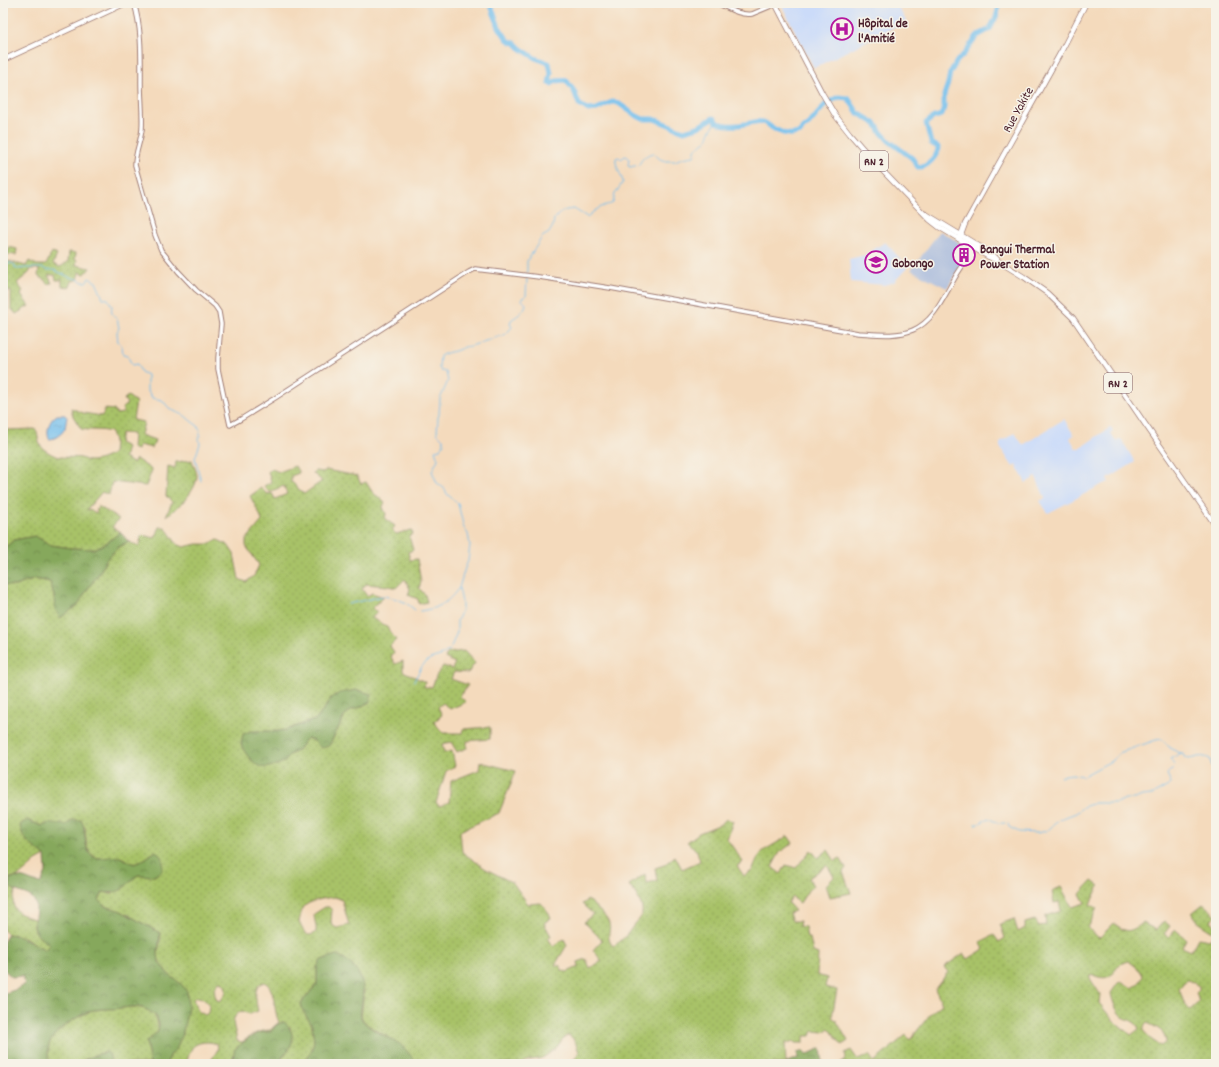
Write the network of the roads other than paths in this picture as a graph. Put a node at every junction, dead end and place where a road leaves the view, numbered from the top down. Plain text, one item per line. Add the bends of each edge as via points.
1 (126, 3) edge
2 (134, 3) edge
3 (717, 3) edge
4 (776, 3) edge
5 (1086, 3) edge
6 (3, 60) edge
7 (965, 224) junction
8 (954, 234) junction
9 (960, 237) junction
10 (975, 246) junction
11 (1216, 526) edge

1 - 6 main road
2 - 10 street via 139,22 142,113 135,165 161,250 219,312 221,324 218,369 230,425 475,269 610,288 858,333 896,334 913,330 929,319
3 - 4 street via 748,14
4 - 8 main road, RN 2 via 826,101 850,134 923,212
5 - 7 main road, Rue Yakite
7 - 8 main road, Rue Yakite
7 - 9 main road, Rue Yakite
8 - 9 main road, RN 2
9 - 10 main road, RN 2
10 - 11 main road, RN 2 via 992,254 998,261 1047,293 1074,318

